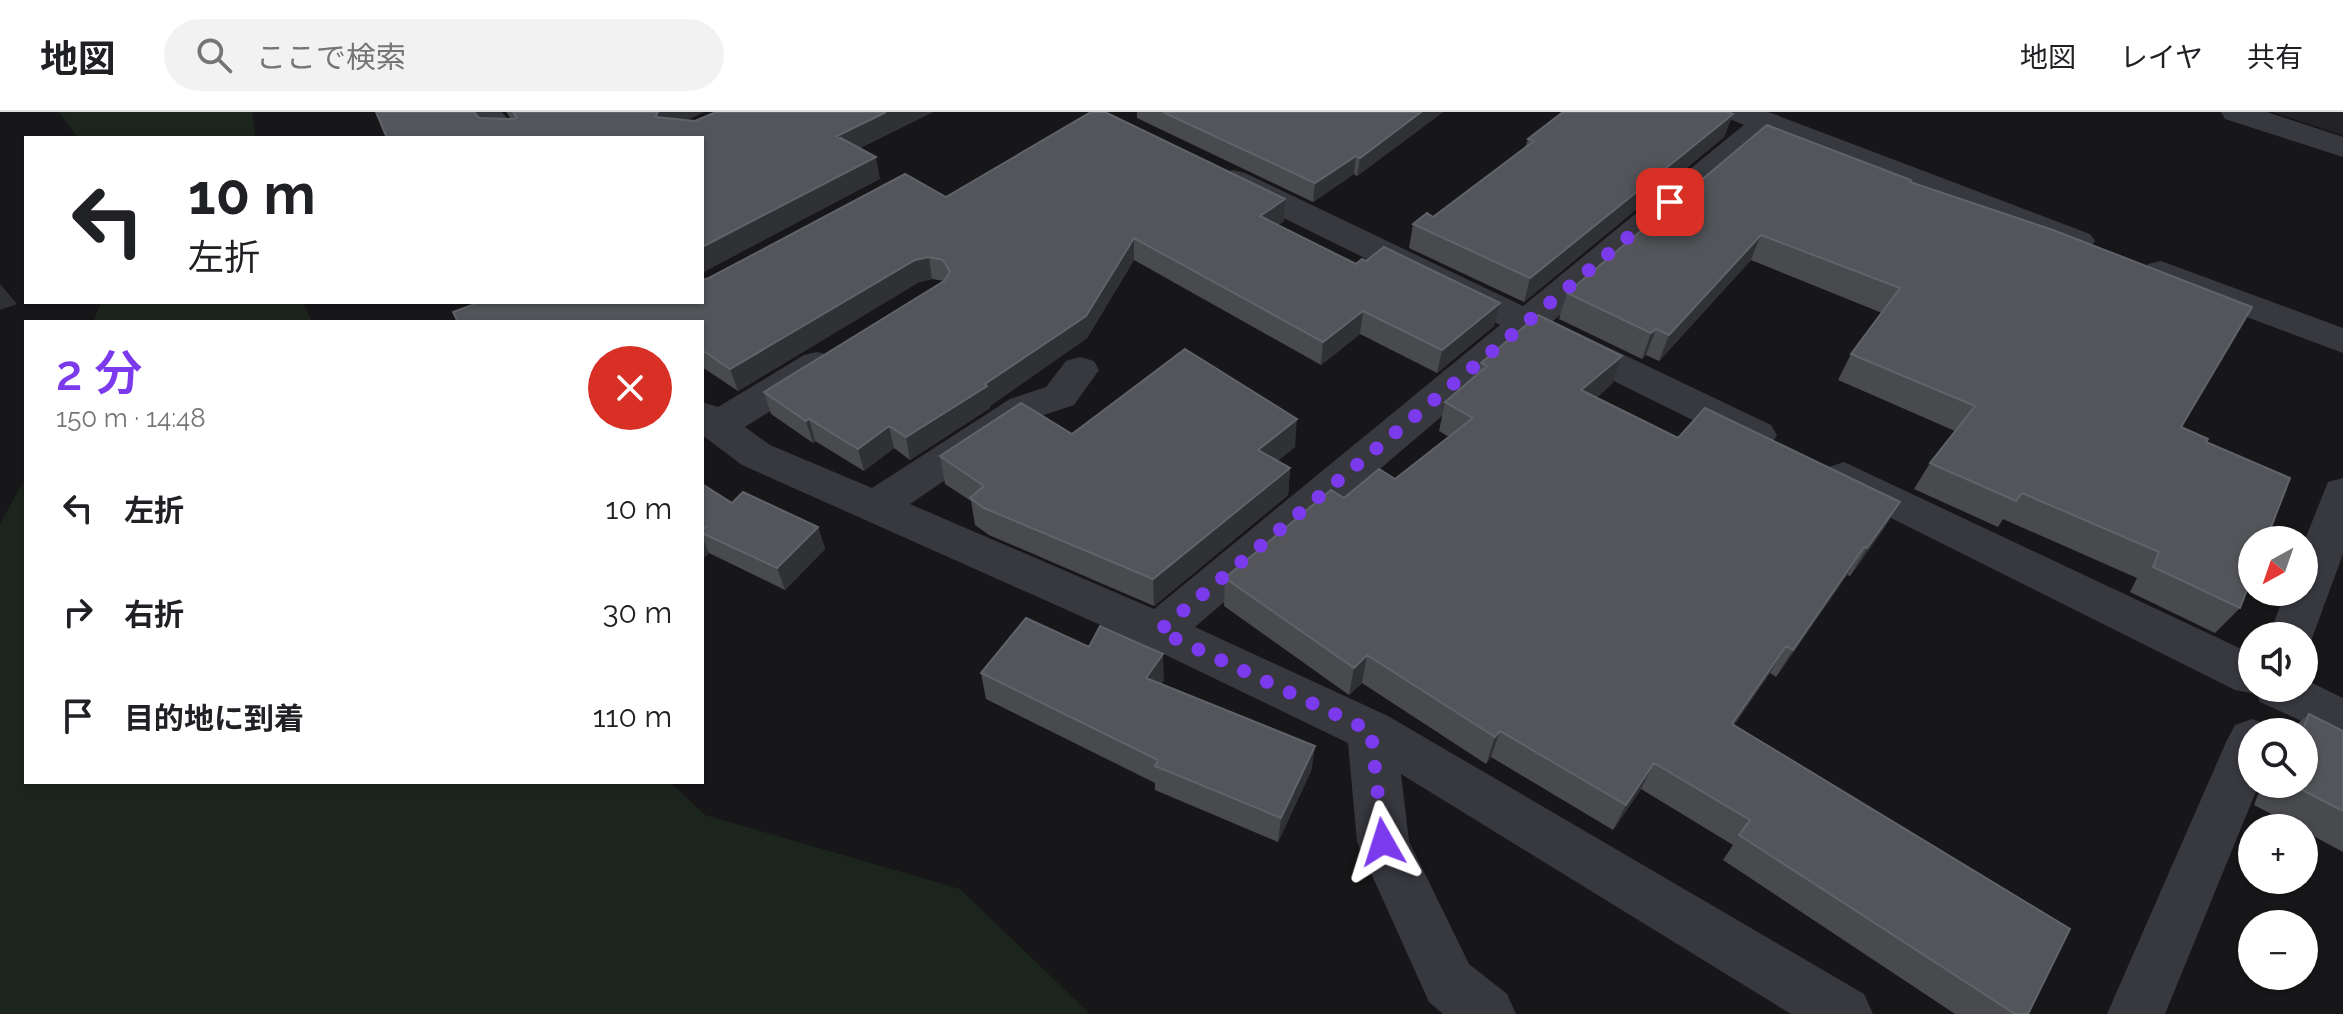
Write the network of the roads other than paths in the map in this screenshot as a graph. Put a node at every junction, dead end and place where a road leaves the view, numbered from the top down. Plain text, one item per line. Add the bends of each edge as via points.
1 (486, 112) edge
2 (2236, 112) edge
3 (1772, 118) edge
4 (505, 136) edge
5 (2343, 147) edge
6 (1194, 161) edge
7 (1525, 322) junction
8 (2343, 341) edge
9 (847, 345) edge
10 (1080, 370) dead end
11 (709, 420) edge
12 (2343, 493) edge
13 (875, 507) junction
14 (2297, 622) edge
15 (1159, 631) junction
16 (2238, 669) edge
17 (2305, 702) edge
18 (2343, 720) edge
19 (1371, 731) junction
20 (2238, 773) edge
21 (1487, 1014) edge
22 (1844, 1014) edge
23 (2136, 1014) edge

1 - 4 street
2 - 5 street
3 - 7 street
3 - 8 street
6 - 7 street
7 - 15 street
7 - 16 street
9 - 11 street
10 - 13 street via 1060,396 1024,408
11 - 13 street via 756,455
12 - 14 street
13 - 15 street
15 - 19 street
17 - 18 street
19 - 21 street via 1383,842 1449,983
19 - 22 street
20 - 23 street

